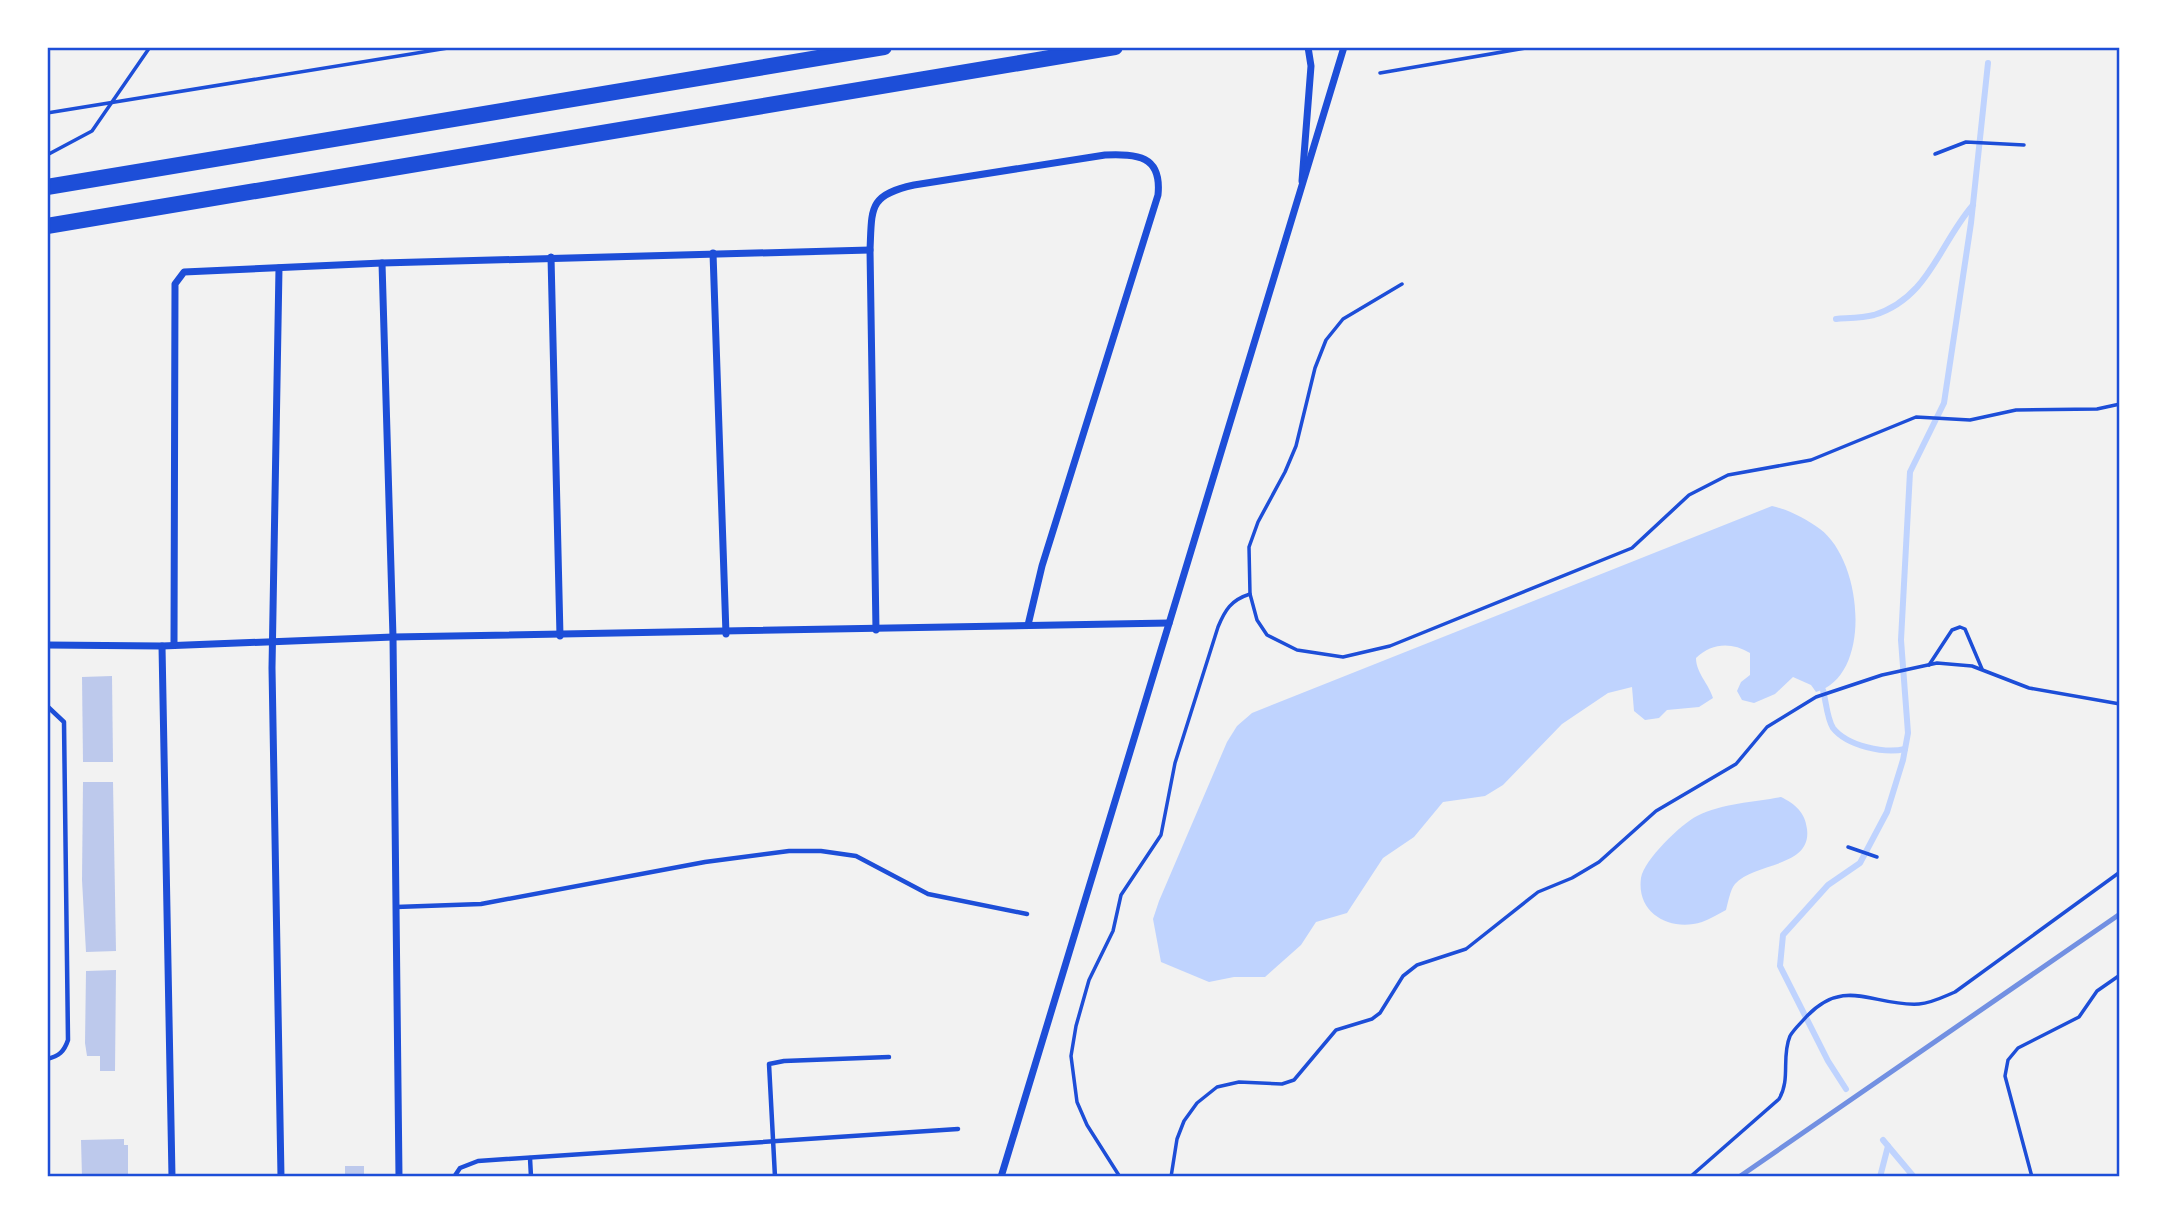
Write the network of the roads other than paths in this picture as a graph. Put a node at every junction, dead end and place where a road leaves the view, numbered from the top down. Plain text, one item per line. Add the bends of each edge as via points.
1 (884, 47) edge
2 (1115, 47) edge
3 (1308, 47) edge
4 (1344, 47) edge
5 (47, 187) edge
6 (1300, 196) junction
7 (47, 226) edge
8 (870, 250) junction
9 (713, 253) junction
10 (551, 257) junction
11 (382, 263) junction
12 (279, 268) junction
13 (1169, 623) junction
14 (1028, 625) junction
15 (876, 630) junction
16 (726, 634) junction
17 (560, 636) junction
18 (393, 638) junction
19 (273, 641) junction
20 (47, 645) edge
21 (174, 645) junction
22 (162, 646) junction
23 (47, 706) edge
24 (396, 907) junction
25 (1027, 914) dead end
26 (889, 1057) dead end
27 (47, 1059) edge
28 (958, 1129) dead end
29 (772, 1141) junction
30 (530, 1157) junction
31 (172, 1177) edge
32 (281, 1177) edge
33 (399, 1177) edge
34 (454, 1177) edge
35 (531, 1177) edge
36 (775, 1177) edge
37 (1001, 1177) edge

1 - 5 highway
2 - 7 highway
3 - 6 street via 1311,66
4 - 6 street
6 - 13 street
8 - 9 street
8 - 14 street via 873,208 891,190 1105,155 1133,154 1150,162 1156,171 1158,195 1039,574
8 - 15 street
9 - 10 street
9 - 16 street
10 - 11 street
10 - 17 street
11 - 12 street
11 - 18 street
12 - 19 street
12 - 21 street via 196,270 184,272 176,284
13 - 14 street
13 - 37 street
14 - 15 street
15 - 16 street
16 - 17 street
17 - 18 street
18 - 19 street
18 - 24 street
19 - 21 street
19 - 32 street
20 - 22 street
21 - 22 street
22 - 31 street
23 - 27 lane via 64,722 68,1040 58,1056
24 - 25 lane via 481,904 705,862 821,851 856,856 928,894
24 - 33 street
26 - 29 lane via 772,1062 768,1070
28 - 29 lane
29 - 30 lane
29 - 36 lane
30 - 34 lane via 467,1164
30 - 35 lane

